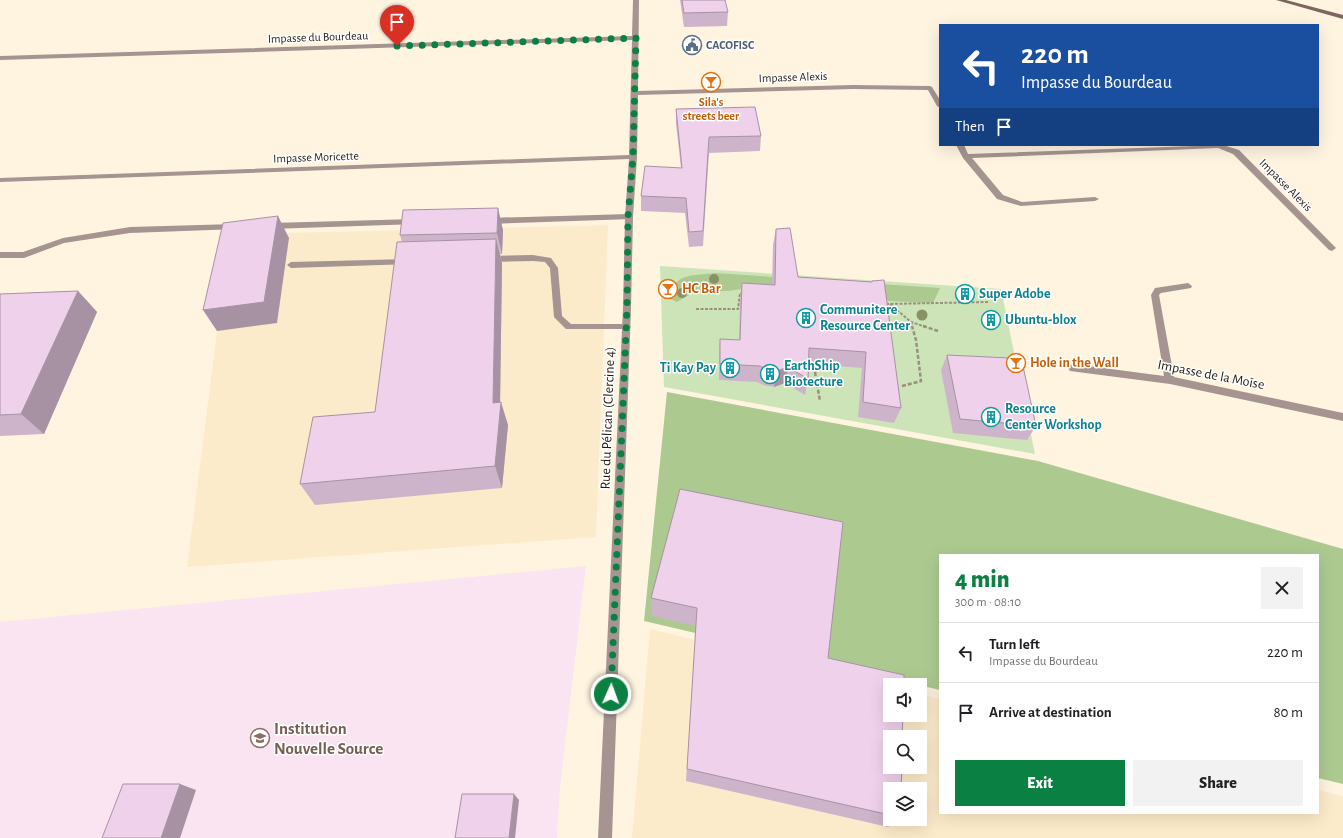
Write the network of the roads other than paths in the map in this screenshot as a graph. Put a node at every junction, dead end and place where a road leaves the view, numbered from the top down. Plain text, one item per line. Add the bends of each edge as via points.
1 (636, 0) edge
2 (1279, 0) edge
3 (1343, 17) edge
4 (636, 38) junction
5 (0, 58) edge
6 (635, 93) junction
7 (939, 104) edge
8 (961, 146) edge
9 (966, 156) junction
10 (633, 157) junction
11 (0, 180) edge
12 (1095, 199) dead end
13 (628, 217) junction
14 (478, 221) edge
15 (423, 222) edge
16 (241, 227) edge
17 (264, 227) edge
18 (1332, 248) dead end
19 (0, 255) edge
20 (479, 260) edge
21 (416, 262) edge
22 (291, 265) dead end
23 (1188, 286) dead end
24 (626, 327) junction
25 (1073, 368) dead end
26 (1170, 380) junction
27 (1343, 416) edge
28 (605, 838) edge

1 - 4 street, Rue du Pélican (Clercine 4)
2 - 3 main road
4 - 5 street, Impasse du Bourdeau
4 - 6 street, Rue du Pélican (Clercine 4)
6 - 7 street, Impasse Alexis via 853,87 930,88
6 - 10 street, Rue du Pélican (Clercine 4)
8 - 9 street
9 - 12 street via 1000,198 1021,204
9 - 18 street, Impasse Alexis via 1219,146 1236,152
10 - 11 street, Impasse Moricette
10 - 13 street, Rue du Pélican (Clercine 4)
13 - 14 street
13 - 24 street, Rue du Pélican (Clercine 4)
15 - 17 street
16 - 19 street via 130,230 63,241 24,255
20 - 24 street via 548,260 554,268 558,317 569,326
21 - 22 street
23 - 26 street via 1158,290 1155,295
24 - 28 street, Rue du Pélican (Clercine 4)
25 - 26 street, Impasse de la Moïse
26 - 27 street, Impasse de la Moïse

